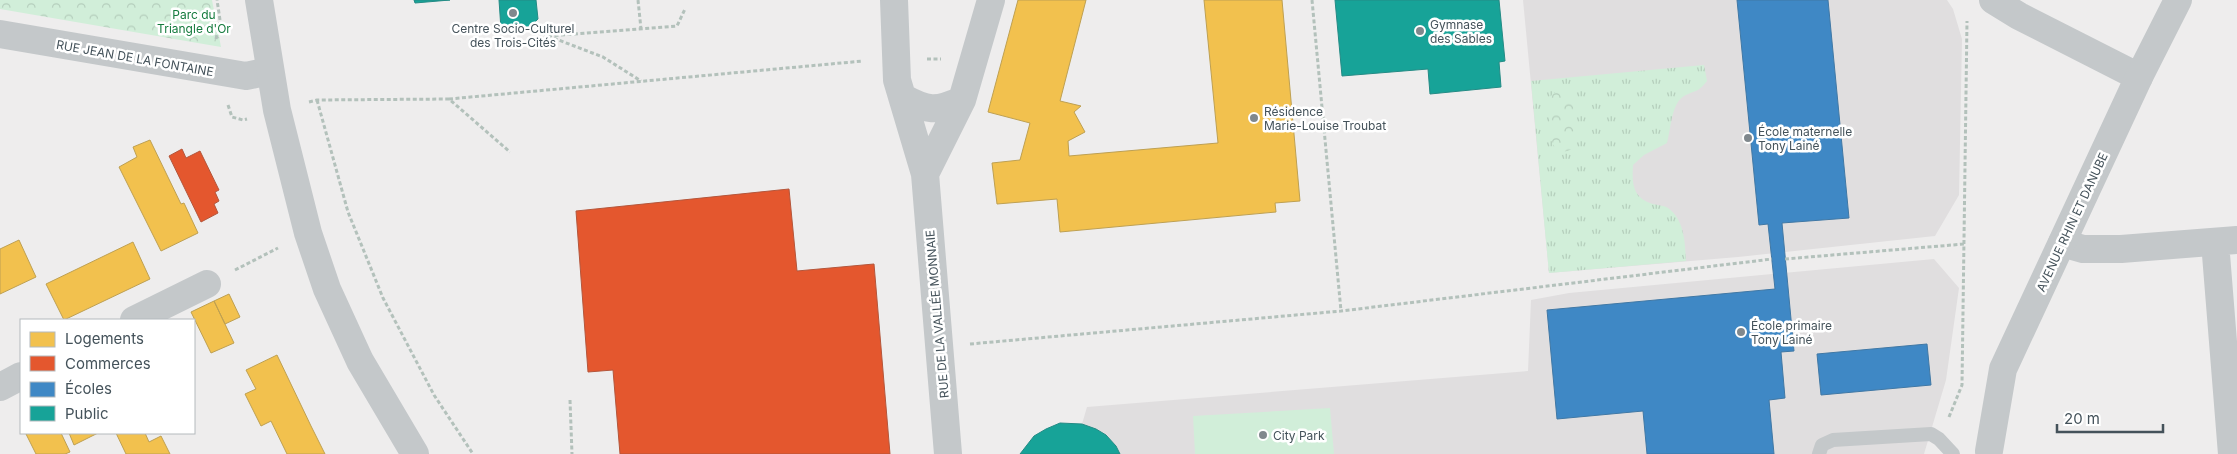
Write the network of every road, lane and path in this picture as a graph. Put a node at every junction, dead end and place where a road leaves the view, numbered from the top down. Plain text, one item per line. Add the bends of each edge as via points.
1 (259, 0) edge
2 (638, 0) edge
3 (894, 0) edge
4 (991, 0) edge
5 (1312, 0) edge
6 (1993, 0) edge
7 (2178, 0) edge
8 (685, 9) dead end
9 (1967, 20) dead end
10 (532, 24) dead end
11 (641, 29) junction
12 (0, 34) edge
13 (548, 36) junction
14 (896, 59) junction
15 (973, 63) junction
16 (270, 71) junction
17 (2139, 77) junction
18 (641, 81) junction
19 (902, 97) junction
20 (449, 99) junction
21 (317, 100) junction
22 (962, 100) junction
23 (277, 110) junction
24 (510, 152) dead end
25 (925, 174) junction
26 (2226, 241) edge
27 (2062, 243) junction
28 (1964, 244) junction
29 (272, 251) dead end
30 (1772, 259) dead end
31 (1785, 259) dead end
32 (235, 270) dead end
33 (207, 284) dead end
34 (1341, 311) junction
35 (136, 319) edge
36 (940, 347) junction
37 (20, 377) edge
38 (0, 387) edge
39 (570, 400) dead end
40 (1939, 439) junction
41 (1988, 453) edge
42 (415, 454) edge
43 (473, 454) edge
44 (572, 454) edge
45 (948, 454) edge
46 (1819, 454) edge
47 (1952, 454) edge
48 (2232, 454) edge

1 - 16 street
2 - 11 path
3 - 14 street, RUE DE LA VALLÉE MONNAIE
4 - 15 street
5 - 34 path
6 - 17 street
7 - 17 street, AVENUE RHIN ET DANUBE
8 - 11 path via 677,26
9 - 28 path
10 - 13 path
11 - 13 path
12 - 16 street, RUE JEAN DE LA FONTAINE via 246,76
13 - 18 path via 602,57
14 - 15 path via 961,59
14 - 18 path
14 - 19 street, RUE DE LA VALLÉE MONNAIE
15 - 22 street
16 - 23 street
17 - 27 street, AVENUE RHIN ET DANUBE
18 - 20 path
19 - 22 street via 921,108 943,109
19 - 25 street, RUE DE LA VALLÉE MONNAIE
20 - 21 path
20 - 24 path
21 - 23 path
21 - 43 path via 348,212 383,298 434,395
22 - 25 street
23 - 42 street via 299,200 327,289 360,361
25 - 36 street, RUE DE LA VALLÉE MONNAIE
26 - 27 street via 2121,249 2083,248
26 - 48 street
27 - 41 street, AVENUE RHIN ET DANUBE via 2003,369
28 - 31 path
28 - 40 path via 1962,385
29 - 32 path
30 - 34 path
33 - 35 street
34 - 36 path
36 - 45 street, RUE DE LA VALLÉE MONNAIE
37 - 38 street
39 - 44 path
40 - 46 lane via 1931,434 1833,440 1822,444
40 - 47 lane

